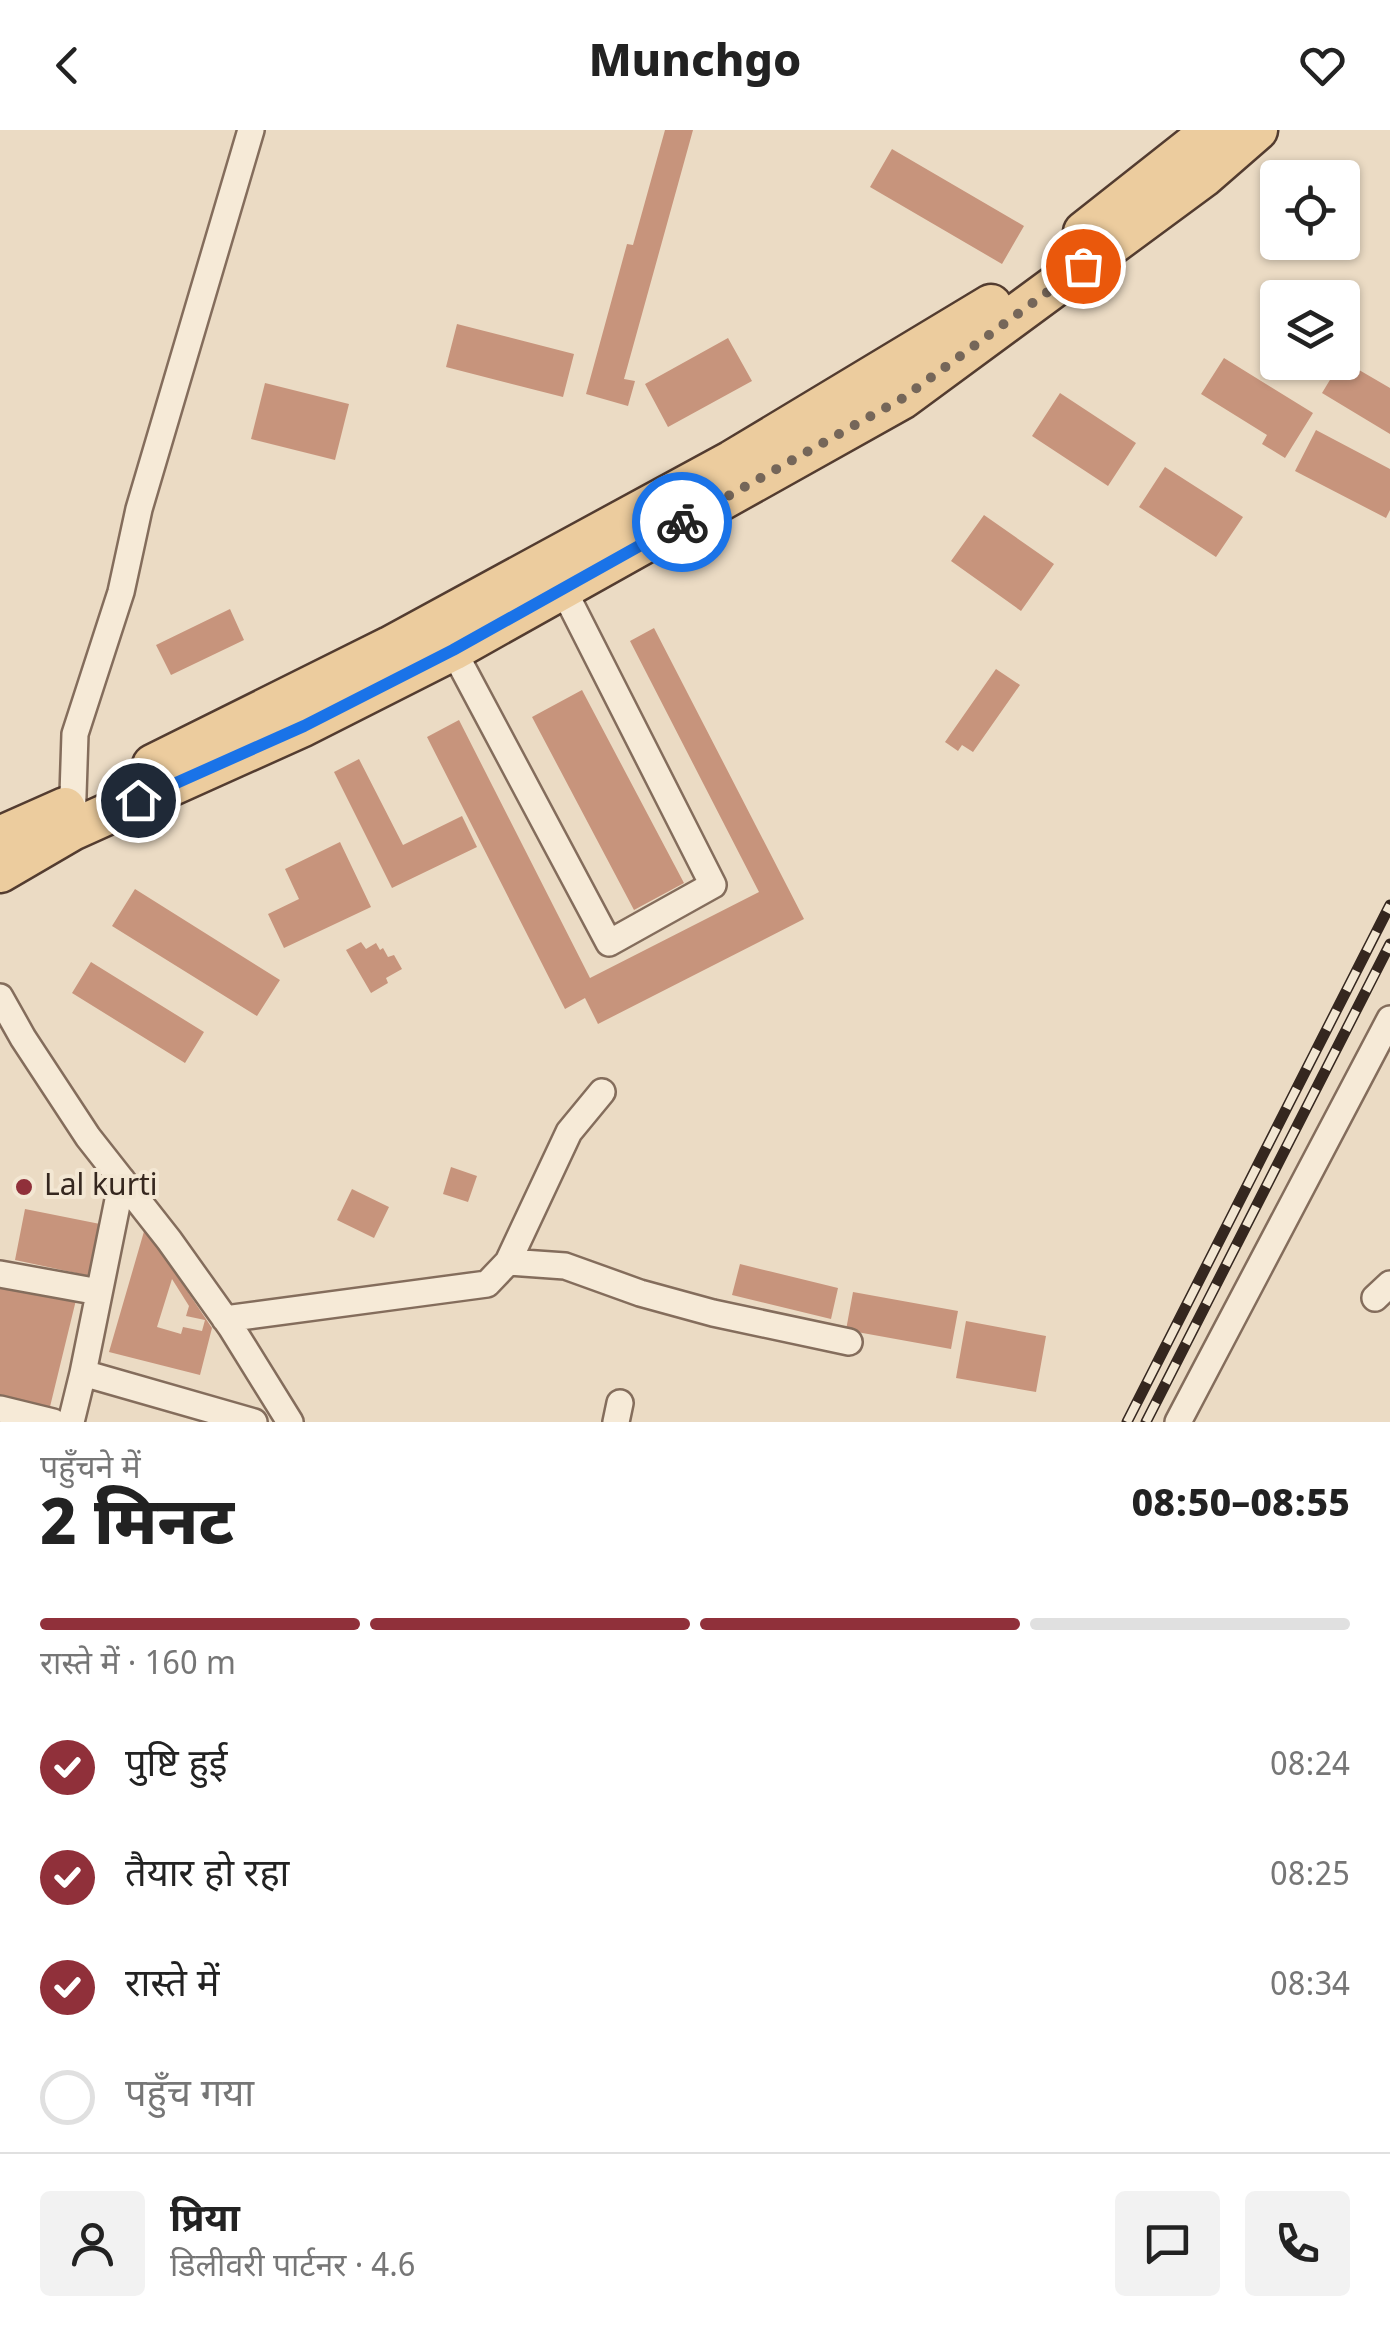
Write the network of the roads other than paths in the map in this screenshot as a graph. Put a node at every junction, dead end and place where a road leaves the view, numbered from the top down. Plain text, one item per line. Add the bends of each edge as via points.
1 (251, 130) edge
2 (1214, 130) edge
3 (1257, 130) edge
4 (563, 589) junction
5 (453, 650) junction
6 (72, 817) junction
7 (0, 837) edge
8 (0, 872) edge
9 (0, 996) edge
10 (1390, 1019) edge
11 (1383, 1052) edge
12 (602, 1092) dead end
13 (122, 1180) junction
14 (508, 1262) junction
15 (0, 1274) edge
16 (99, 1292) junction
17 (226, 1320) junction
18 (848, 1342) dead end
19 (83, 1373) junction
20 (0, 1409) edge
21 (53, 1422) edge
22 (72, 1422) edge
23 (254, 1422) edge
24 (290, 1422) edge
25 (1178, 1422) edge

1 - 6 street via 75,734
2 - 6 main road via 1001,299 732,461
3 - 4 main road via 1204,177 903,398
4 - 5 main road
4 - 5 street via 713,885 610,943
5 - 6 main road via 304,726
6 - 7 main road
6 - 8 main road
9 - 13 street
10 - 11 street
11 - 25 street
12 - 14 street via 569,1132
13 - 16 street
13 - 17 street
14 - 17 street via 487,1284
14 - 18 street via 566,1266 640,1294
15 - 16 street
16 - 19 street
17 - 24 street
19 - 22 street
19 - 23 street
20 - 21 street

